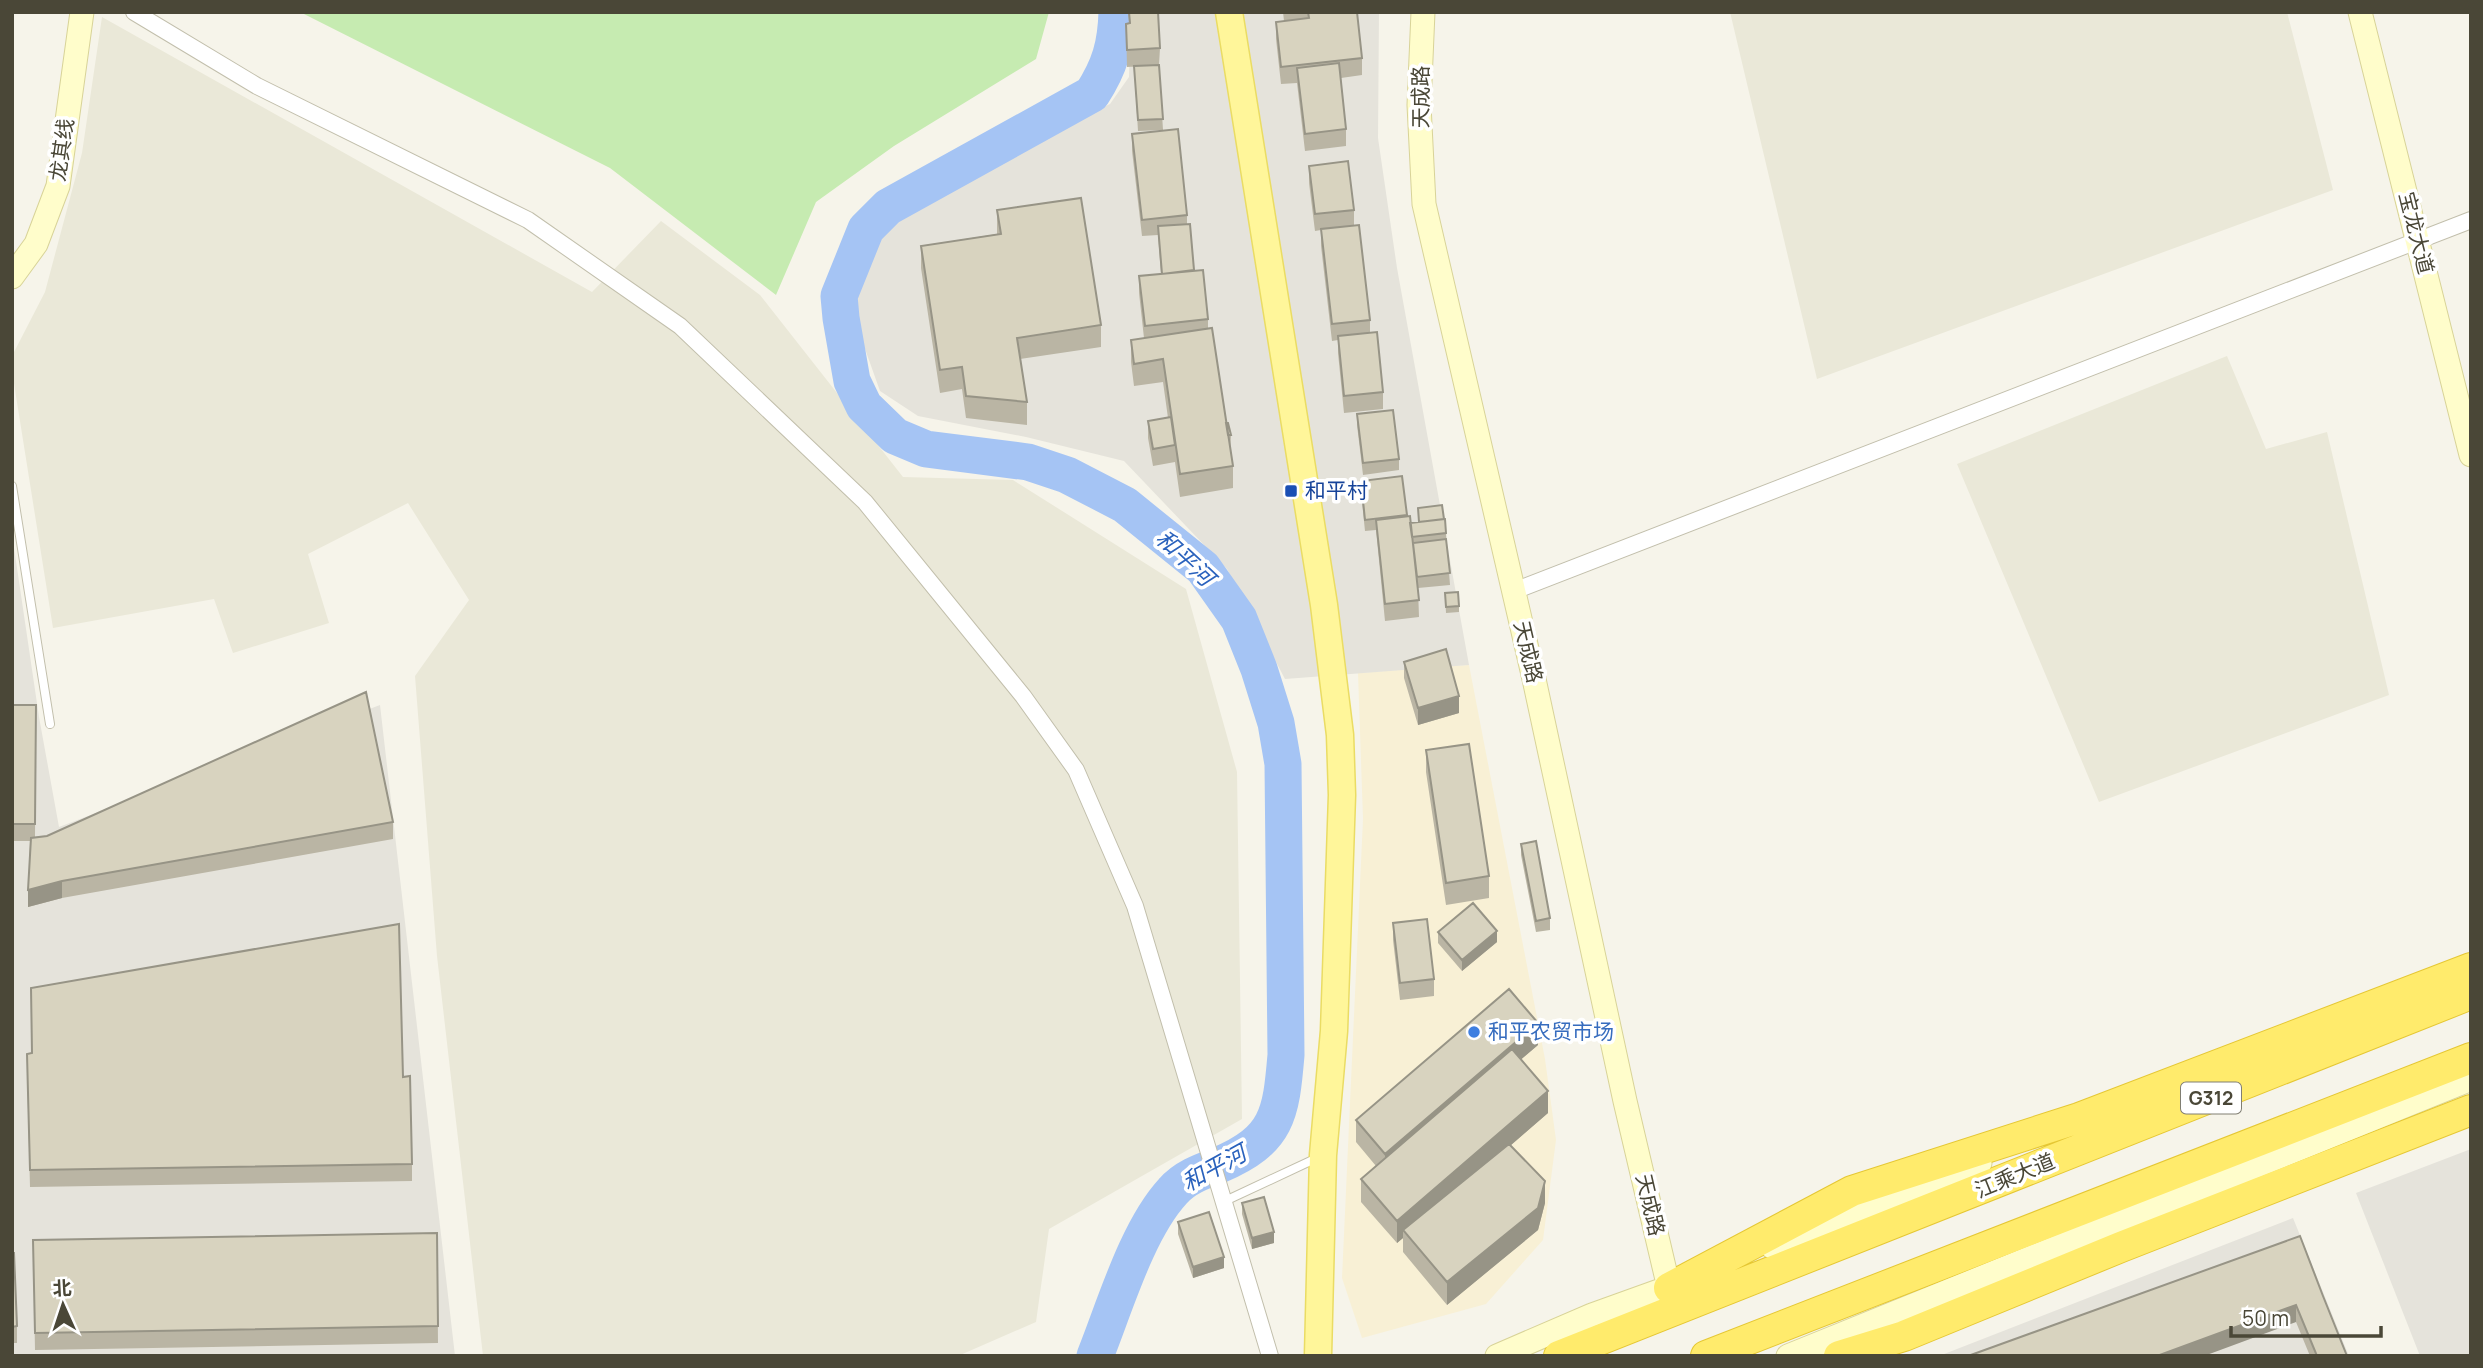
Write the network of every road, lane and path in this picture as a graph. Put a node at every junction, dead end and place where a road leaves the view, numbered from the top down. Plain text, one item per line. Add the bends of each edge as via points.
1 (82, 12) edge
2 (134, 12) edge
3 (1229, 12) edge
4 (1423, 12) edge
5 (2360, 12) edge
6 (2471, 220) edge
7 (2418, 239) junction
8 (12, 277) edge
9 (2471, 454) edge
10 (12, 486) edge
11 (1514, 591) junction
12 (50, 724) dead end
13 (2471, 968) edge
14 (2471, 977) edge
15 (2471, 994) edge
16 (2471, 1058) edge
17 (2471, 1079) edge
18 (2471, 1110) edge
19 (1323, 1155) junction
20 (1225, 1201) junction
21 (1669, 1288) junction
22 (1270, 1356) edge
23 (1318, 1356) edge
24 (1497, 1356) edge
25 (1559, 1356) edge
26 (1706, 1356) edge
27 (1788, 1356) edge
28 (1839, 1356) edge

1 - 8 street, 龙其线 via 58,186 36,244
2 - 20 street via 257,86 528,220 680,326 865,502 1023,696 1076,770 1135,906
3 - 19 main road via 1322,592 1340,735 1334,1031
4 - 11 street, 天成路 via 1419,105 1424,204
5 - 7 street, 宝龙大道
6 - 7 street
7 - 9 street, 宝龙大道
7 - 11 street
10 - 12 lane
11 - 21 street, 天成路
13 - 21 highway via 2079,1118 1852,1191
14 - 21 street via 2069,1128
15 - 25 highway, 江乘大道 / G312
16 - 26 highway, G312
17 - 27 street
18 - 28 highway via 1904,1336
19 - 20 lane
19 - 23 main road
20 - 22 street
21 - 24 street

